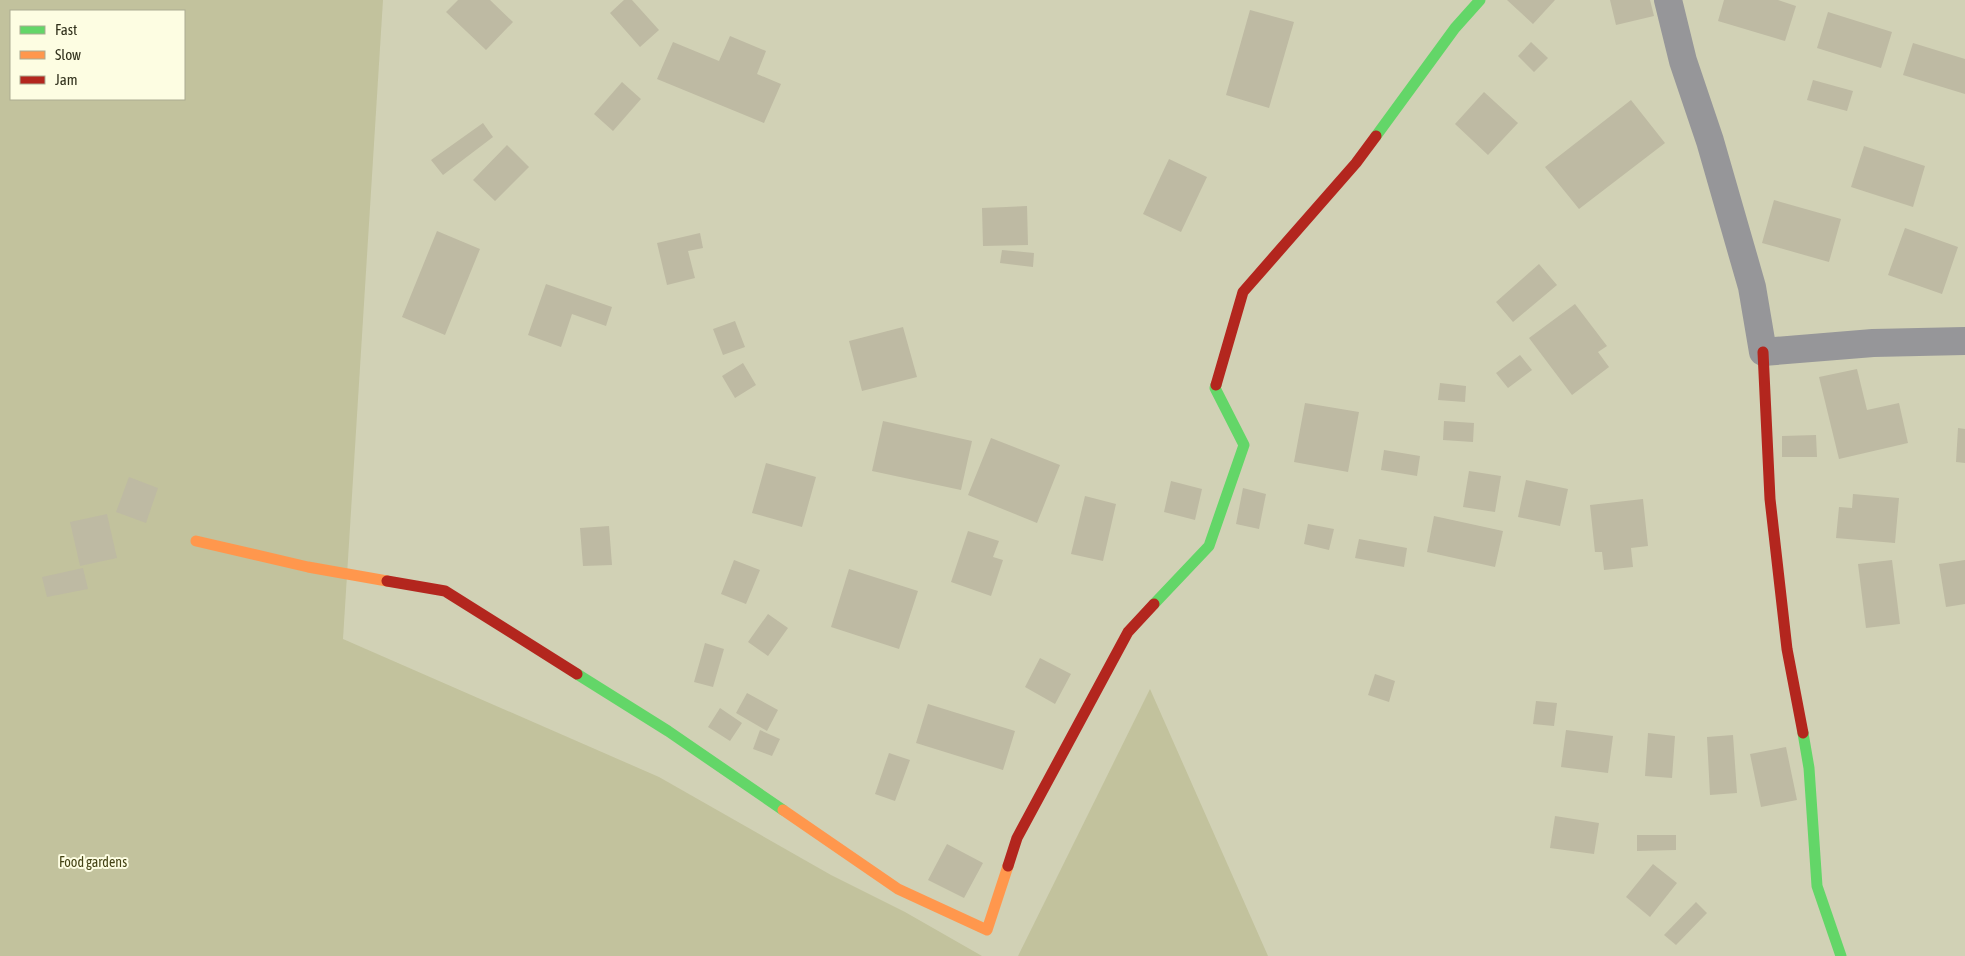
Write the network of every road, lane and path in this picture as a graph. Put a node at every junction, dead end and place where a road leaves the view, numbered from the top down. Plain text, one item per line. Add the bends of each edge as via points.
1 (1480, 0) edge
2 (1668, 0) edge
3 (1965, 341) edge
4 (1763, 352) junction
5 (196, 541) dead end
6 (1841, 956) edge

1 - 5 street via 1455,28 1356,163 1243,292 1215,388 1244,445 1209,546 1128,632 1017,838 987,930 898,889 668,731 445,591 308,567
2 - 4 street via 1683,61 1752,287
3 - 4 street via 1873,343
4 - 6 street via 1770,499 1787,649 1809,768 1817,886

